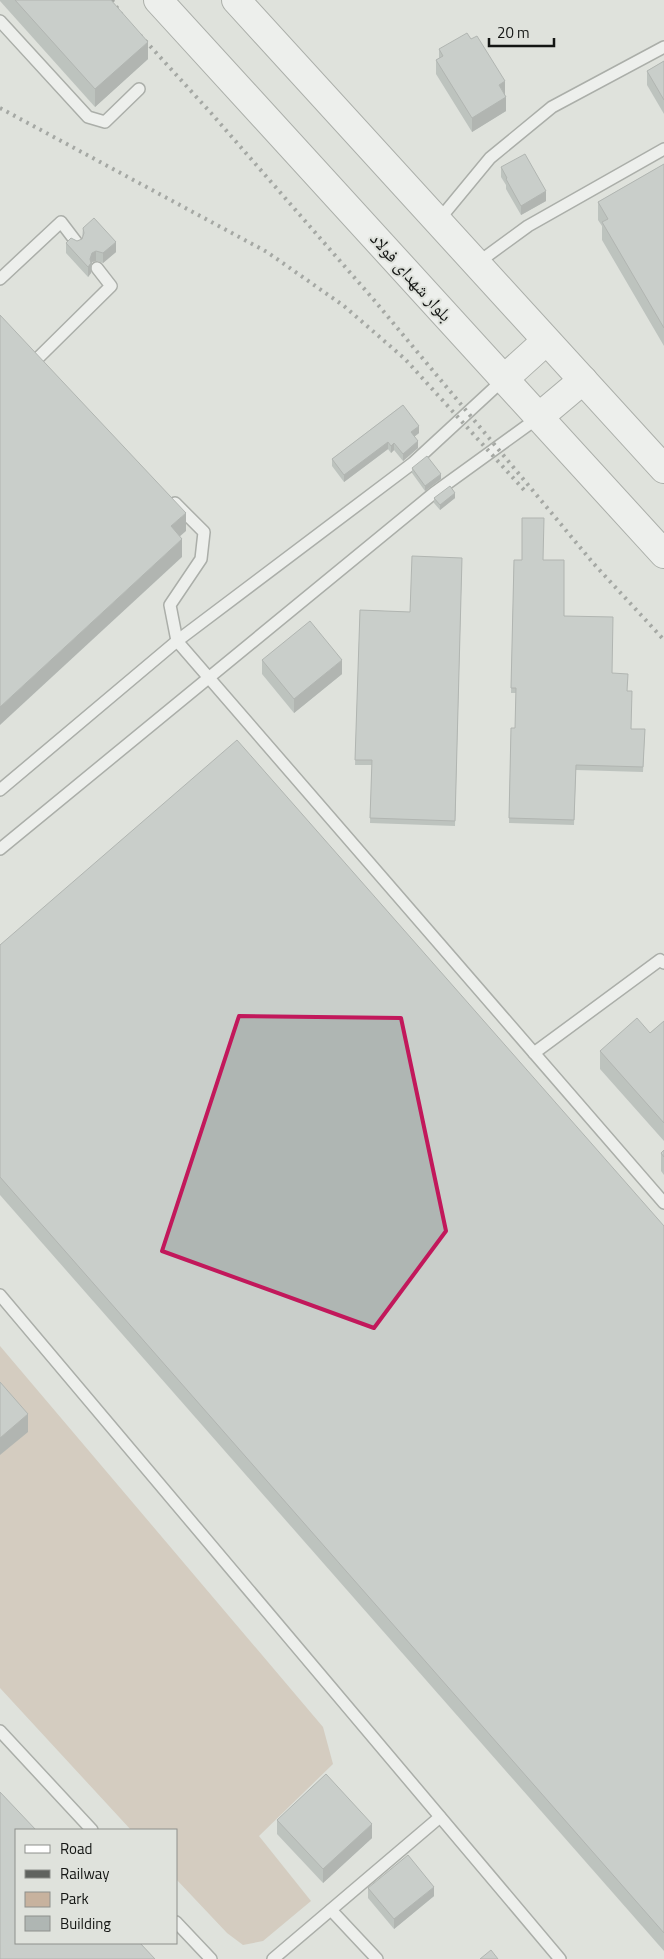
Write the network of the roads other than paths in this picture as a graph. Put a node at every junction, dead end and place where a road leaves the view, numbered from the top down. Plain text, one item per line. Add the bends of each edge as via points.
1 (158, 0) edge
2 (236, 0) edge
3 (0, 21) edge
4 (664, 47) edge
5 (139, 89) dead end
6 (664, 149) edge
7 (438, 221) junction
8 (77, 243) edge
9 (476, 264) junction
10 (97, 268) dead end
11 (0, 279) edge
12 (546, 340) junction
13 (37, 360) edge
14 (504, 379) junction
15 (583, 380) junction
16 (539, 417) junction
17 (664, 469) edge
18 (170, 498) edge
19 (664, 554) edge
20 (177, 641) junction
21 (209, 678) junction
22 (0, 790) edge
23 (0, 849) edge
24 (664, 963) edge
25 (534, 1054) junction
26 (664, 1203) edge
27 (0, 1295) edge
28 (0, 1731) edge
29 (440, 1817) junction
30 (91, 1829) edge
31 (330, 1910) junction
32 (178, 1924) edge
33 (210, 1959) edge
34 (273, 1959) edge
35 (377, 1959) edge
36 (560, 1959) edge

1 - 14 street, بلوار شهدای فولاد
2 - 7 street
3 - 5 lane via 88,117 105,122
4 - 7 lane via 552,107 490,158
6 - 9 lane via 528,226
7 - 9 street
8 - 11 lane via 61,222
9 - 12 street
10 - 13 lane via 111,286
12 - 14 street
12 - 15 street
14 - 16 street, بلوار شهدای فولاد
14 - 20 lane via 413,463
15 - 16 street
15 - 17 street
16 - 19 street, بلوار شهدای فولاد
16 - 21 lane via 434,493
18 - 20 lane via 204,532 201,559 170,605
20 - 21 lane
20 - 22 lane
21 - 23 lane
21 - 25 lane
24 - 25 lane via 660,960
25 - 26 lane
27 - 29 lane
28 - 30 lane
29 - 31 lane
29 - 36 lane
31 - 34 lane
31 - 35 lane
32 - 33 lane

